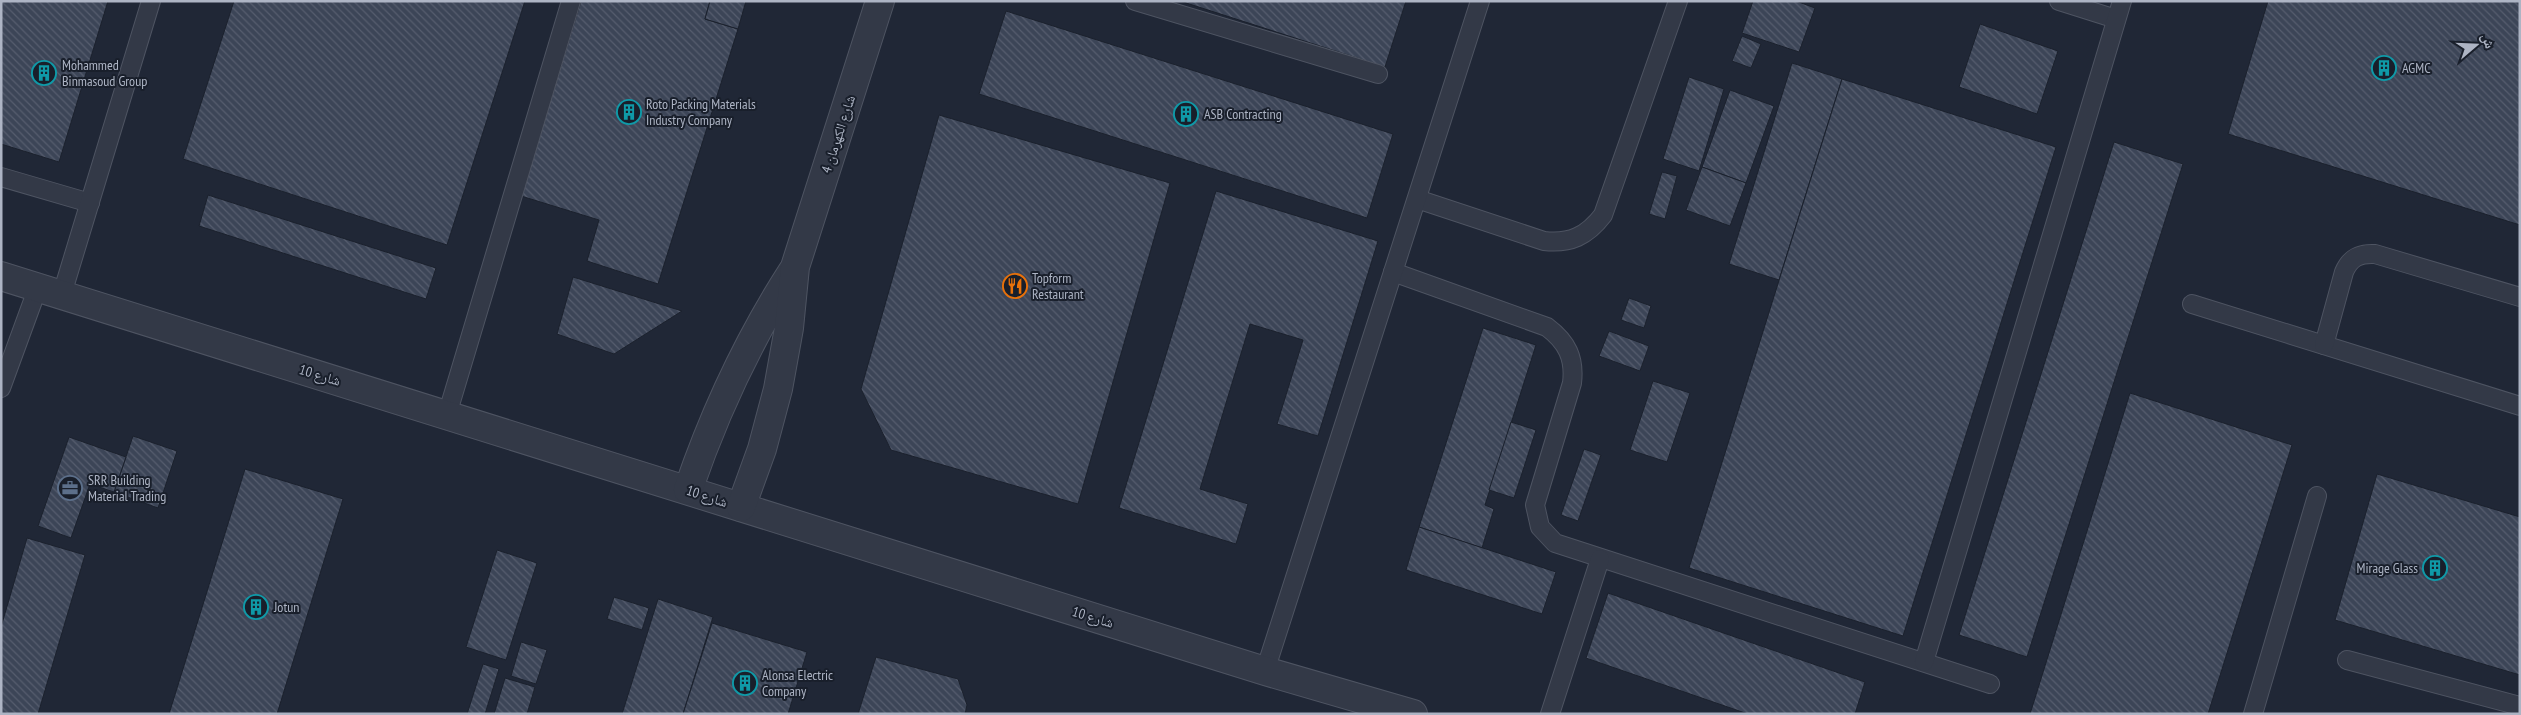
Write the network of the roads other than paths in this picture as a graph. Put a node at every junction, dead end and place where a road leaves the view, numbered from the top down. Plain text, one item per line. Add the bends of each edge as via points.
1 (152, 1) edge
2 (571, 1) edge
3 (880, 1) edge
4 (1135, 1) edge
5 (1480, 1) edge
6 (1678, 1) edge
7 (2059, 1) edge
8 (2122, 1) edge
9 (2116, 19) junction
10 (1378, 74) dead end
11 (1, 177) edge
12 (1416, 199) junction
13 (90, 203) junction
14 (795, 267) junction
15 (1393, 272) junction
16 (1, 276) edge
17 (50, 291) junction
18 (2520, 297) edge
19 (2192, 304) dead end
20 (2324, 345) junction
21 (1, 388) edge
22 (2520, 406) edge
23 (448, 414) junction
24 (688, 490) junction
25 (2317, 496) dead end
26 (742, 507) junction
27 (1600, 559) junction
28 (2347, 660) dead end
29 (1924, 662) junction
30 (1265, 671) junction
31 (1990, 684) dead end
32 (2520, 706) edge
33 (1413, 714) edge
34 (1550, 714) edge
35 (2253, 714) edge

1 - 13 lane
2 - 23 lane
3 - 14 street, شارع الكهرمان 4
4 - 10 lane
5 - 12 lane
6 - 12 lane via 1603,214 1584,235 1558,243 1544,241
7 - 9 lane
8 - 9 lane
9 - 29 lane
11 - 13 lane
12 - 15 lane
13 - 17 lane
14 - 24 street, شارع الكهرمان 4 via 768,309 723,397
14 - 26 street, شارع الكهرمان 4 via 778,389
15 - 27 lane via 1547,327 1565,345 1573,370 1572,383 1538,494 1536,516 1540,527 1555,544
15 - 30 lane
16 - 17 street, شارع 10
17 - 21 lane
17 - 23 street, شارع 10
18 - 20 lane via 2364,253 2356,256 2346,267
19 - 20 lane
20 - 22 lane
23 - 24 street, شارع 10
24 - 26 street, شارع 10
25 - 35 lane
26 - 30 street, شارع 10
27 - 29 lane
27 - 34 lane
28 - 32 lane
29 - 31 lane
30 - 33 street, شارع 10

